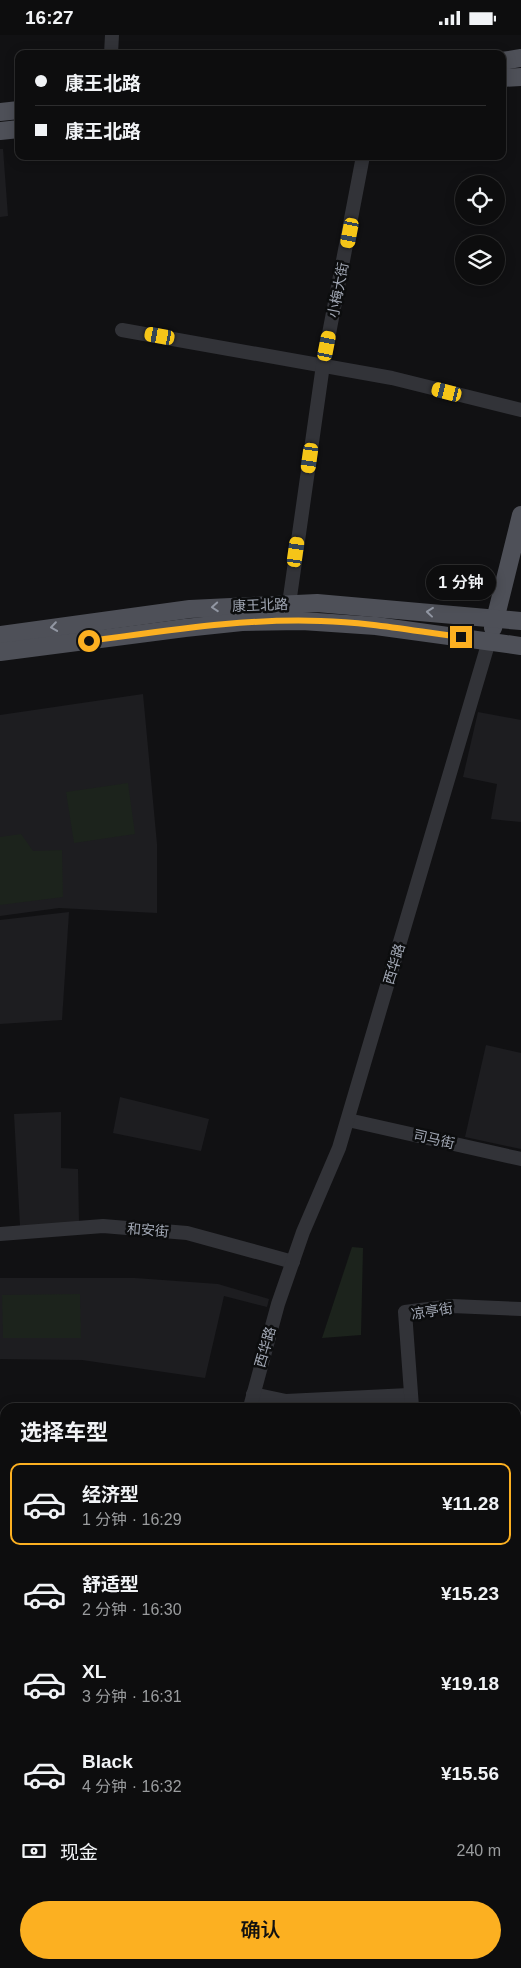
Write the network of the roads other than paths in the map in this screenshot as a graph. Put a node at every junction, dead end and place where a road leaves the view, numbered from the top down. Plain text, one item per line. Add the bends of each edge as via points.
1 (112, 35) edge
2 (111, 50) edge
3 (521, 59) edge
4 (506, 61) edge
5 (521, 77) edge
6 (506, 78) edge
7 (15, 110) edge
8 (0, 112) edge
9 (15, 129) edge
10 (0, 131) edge
11 (362, 160) edge
12 (122, 330) dead end
13 (323, 365) junction
14 (521, 410) edge
15 (521, 515) edge
16 (289, 604) junction
17 (452, 614) junction
18 (496, 618) junction
19 (521, 621) edge
20 (0, 635) edge
21 (449, 636) junction
22 (489, 641) junction
23 (521, 646) edge
24 (0, 652) edge
25 (348, 1120) junction
26 (521, 1159) edge
27 (0, 1234) edge
28 (292, 1262) junction
29 (521, 1309) edge
30 (251, 1401) edge
31 (410, 1401) edge

1 - 2 street
3 - 4 main road
5 - 6 main road
7 - 8 main road
9 - 10 main road
11 - 13 street, 小梅大街
12 - 13 street
13 - 14 street via 392,378
13 - 16 street, 小梅大街
15 - 18 main road, 西华路
17 -> 16 main road, 康王北路 via 336,603
16 -> 20 main road, 康王北路 via 190,609
17 - 18 main road, 康王北路
17 - 21 street via 462,625 459,631
18 - 19 main road, 康王北路
18 - 22 main road, 西华路
21 - 22 main road, 康王北路
21 - 24 main road, 康王北路 via 342,622 242,622
22 - 23 main road, 康王北路
22 - 25 street, 西华路
25 - 26 street, 司马街
25 - 28 street, 西华路 via 340,1148
27 - 28 street, 和安街 via 103,1225 187,1233
28 - 30 street, 西华路
29 - 31 street, 凉亭街 via 452,1307 405,1313
30 - 31 street

